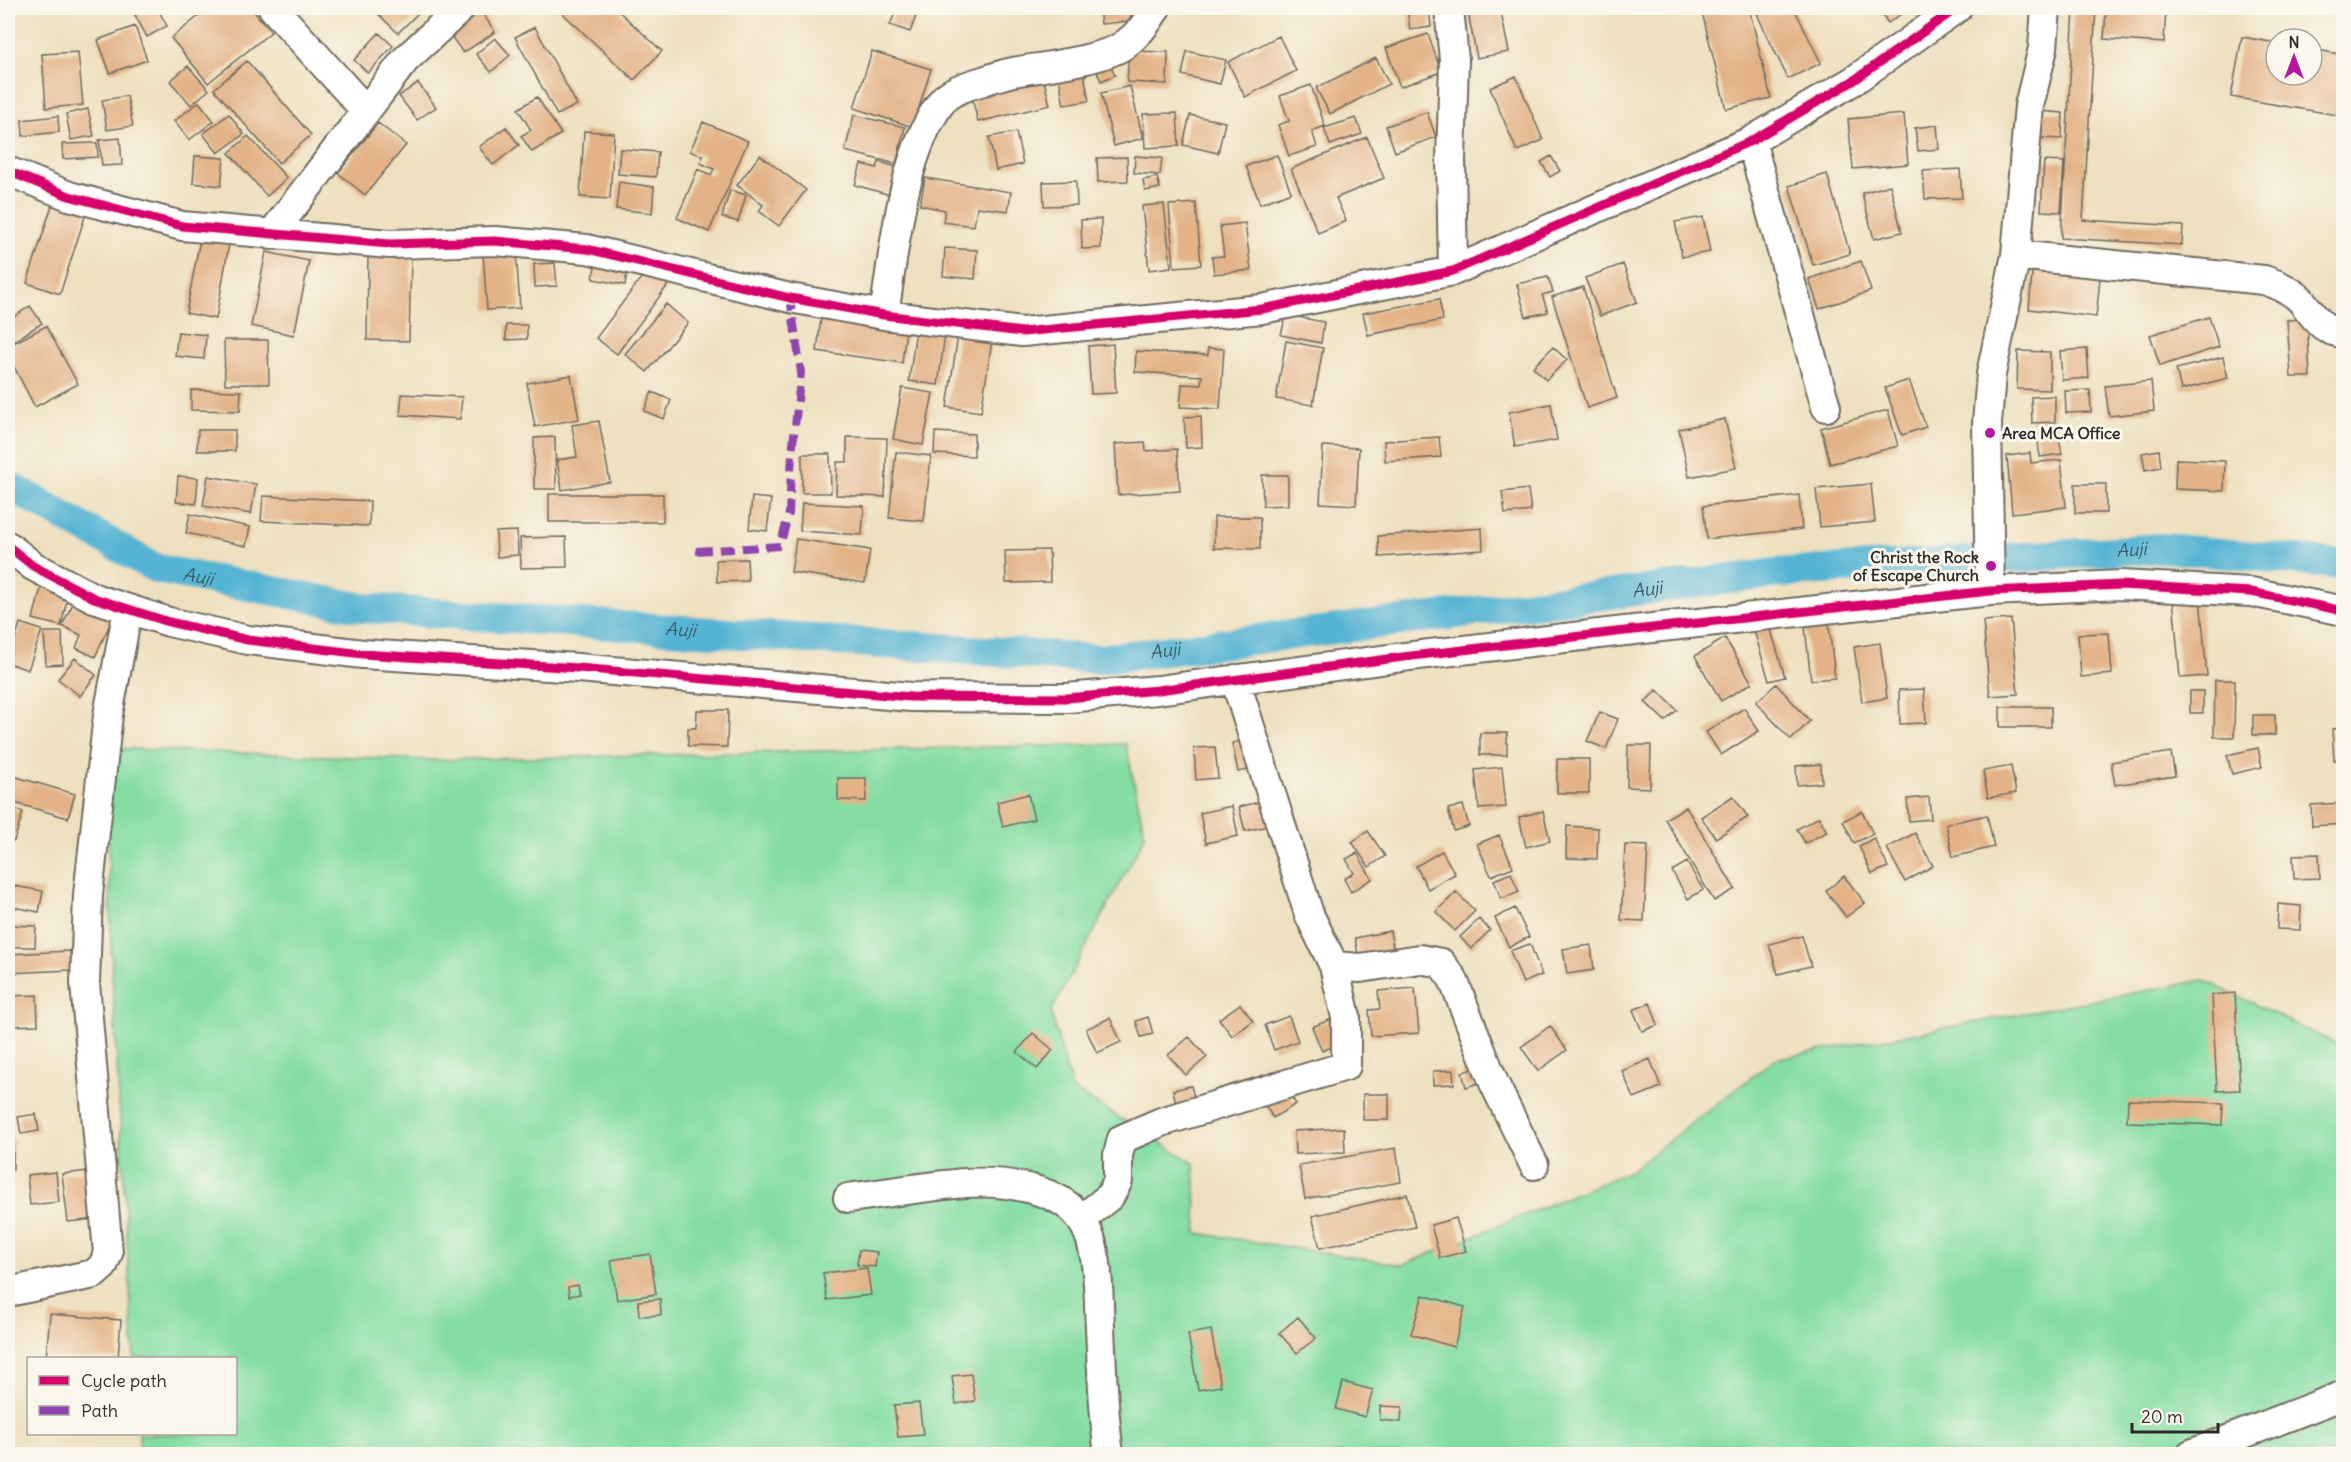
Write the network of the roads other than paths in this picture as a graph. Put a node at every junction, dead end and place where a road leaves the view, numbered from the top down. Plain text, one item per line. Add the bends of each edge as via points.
1 (273, 8) edge
2 (461, 8) edge
3 (1156, 8) edge
4 (1449, 8) edge
5 (1957, 8) edge
6 (2046, 8) edge
7 (366, 111) junction
8 (1751, 141) junction
9 (8, 171) edge
10 (272, 235) junction
11 (2016, 255) junction
12 (1453, 271) junction
13 (884, 315) junction
14 (2343, 333) edge
15 (1826, 406) dead end
16 (8, 546) edge
17 (1989, 585) junction
18 (128, 609) junction
19 (2343, 611) edge
20 (1235, 680) junction
21 (1334, 966) junction
22 (1534, 1165) dead end
23 (848, 1198) dead end
24 (1082, 1219) junction
25 (8, 1292) edge
26 (2343, 1395) edge
27 (1109, 1455) edge
28 (2191, 1455) edge

1 - 7 street
2 - 7 street via 405,60
3 - 13 street via 1122,47 1009,73 965,87 944,99 909,172
4 - 12 street via 1454,60
5 - 8 street via 1853,81
6 - 11 street via 2043,48 2029,106
7 - 10 street
8 - 12 street
8 - 15 street
9 - 10 street via 69,196 182,226
10 - 13 street via 390,244 495,241 587,249 790,298
11 - 14 street via 2264,280 2298,297 2321,326
11 - 17 street via 1991,374 1987,423
12 - 13 street via 1262,309 1022,332
16 - 18 street via 33,566 84,593
17 - 19 street via 2121,585 2251,592
17 - 20 street
18 - 20 street via 248,640 363,654 911,697 1066,698
18 - 25 street via 108,715 88,895 86,983 108,1253 103,1266 94,1274
20 - 21 street via 1309,914
21 - 22 street via 1360,968 1420,959 1441,963 1453,979 1494,1083
21 - 24 street via 1346,1017 1346,1066 1161,1122 1122,1139 1118,1181 1110,1196
23 - 24 street via 968,1183 1027,1187 1061,1200
24 - 27 street via 1091,1239 1097,1282
26 - 28 street

